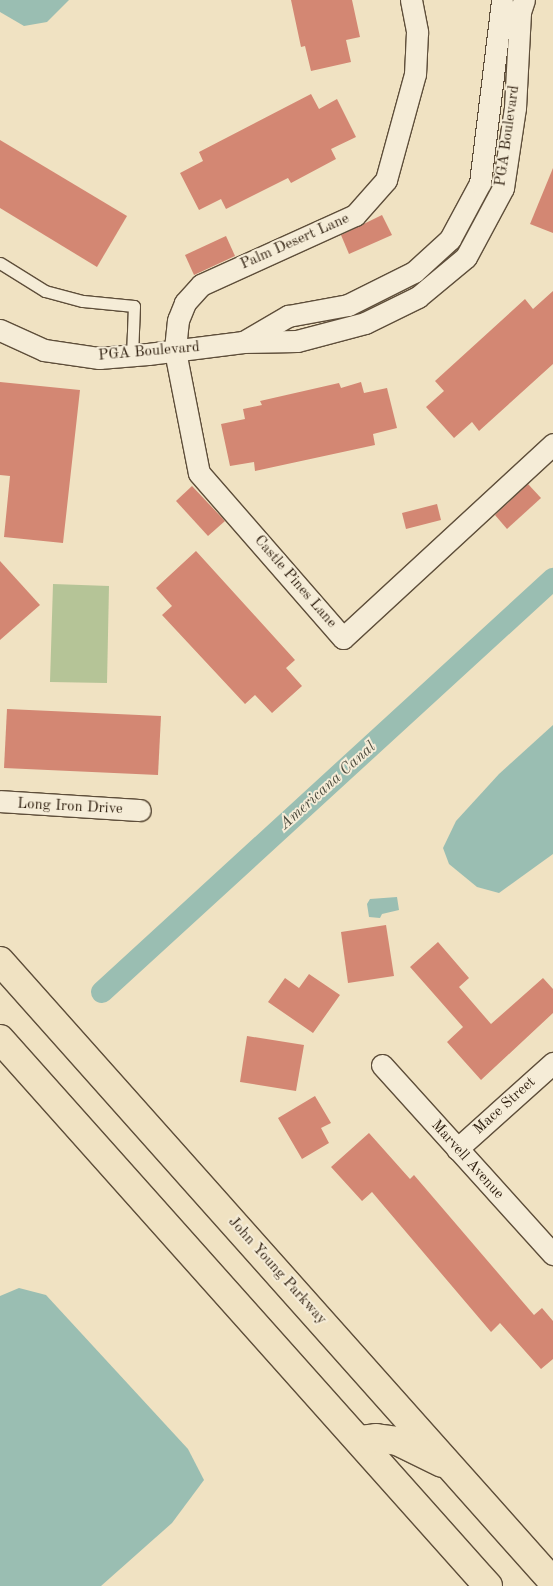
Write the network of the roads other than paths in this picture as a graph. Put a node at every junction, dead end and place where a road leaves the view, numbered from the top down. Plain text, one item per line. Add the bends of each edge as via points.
1 (411, 0) edge
2 (502, 0) edge
3 (524, 0) edge
4 (0, 263) edge
5 (0, 330) edge
6 (243, 342) junction
7 (175, 351) junction
8 (132, 355) junction
9 (553, 444) edge
10 (0, 801) edge
11 (140, 810) dead end
12 (0, 961) edge
13 (0, 1039) edge
14 (553, 1063) edge
15 (382, 1064) dead end
16 (457, 1149) junction
17 (553, 1254) edge
18 (360, 1440) junction
19 (454, 1469) junction
20 (553, 1582) edge
21 (488, 1586) edge

1 - 7 street, Palm Desert Lane via 417,32 415,74 386,180 355,215 201,285 185,303 178,320
2 - 6 street, PGA Boulevard via 480,183 450,239 414,272 348,305 288,316
3 - 6 street, PGA Boulevard via 520,12 515,108 503,188 466,257 418,297 365,323 296,341
4 - 8 lane via 45,291 83,301 134,306
5 - 8 street, PGA Boulevard via 44,350 99,358
6 - 7 street, PGA Boulevard
7 - 8 street, PGA Boulevard
7 - 9 street, Castle Pines Lane via 199,473 343,638
10 - 11 street, Long Iron Drive
12 - 19 highway, John Young Parkway
13 - 18 highway
14 - 16 street, Mace Street
15 - 16 street, Marvell Avenue
16 - 17 street, Marvell Avenue
18 - 19 highway via 397,1441
18 - 21 highway
19 - 20 highway, John Young Parkway

